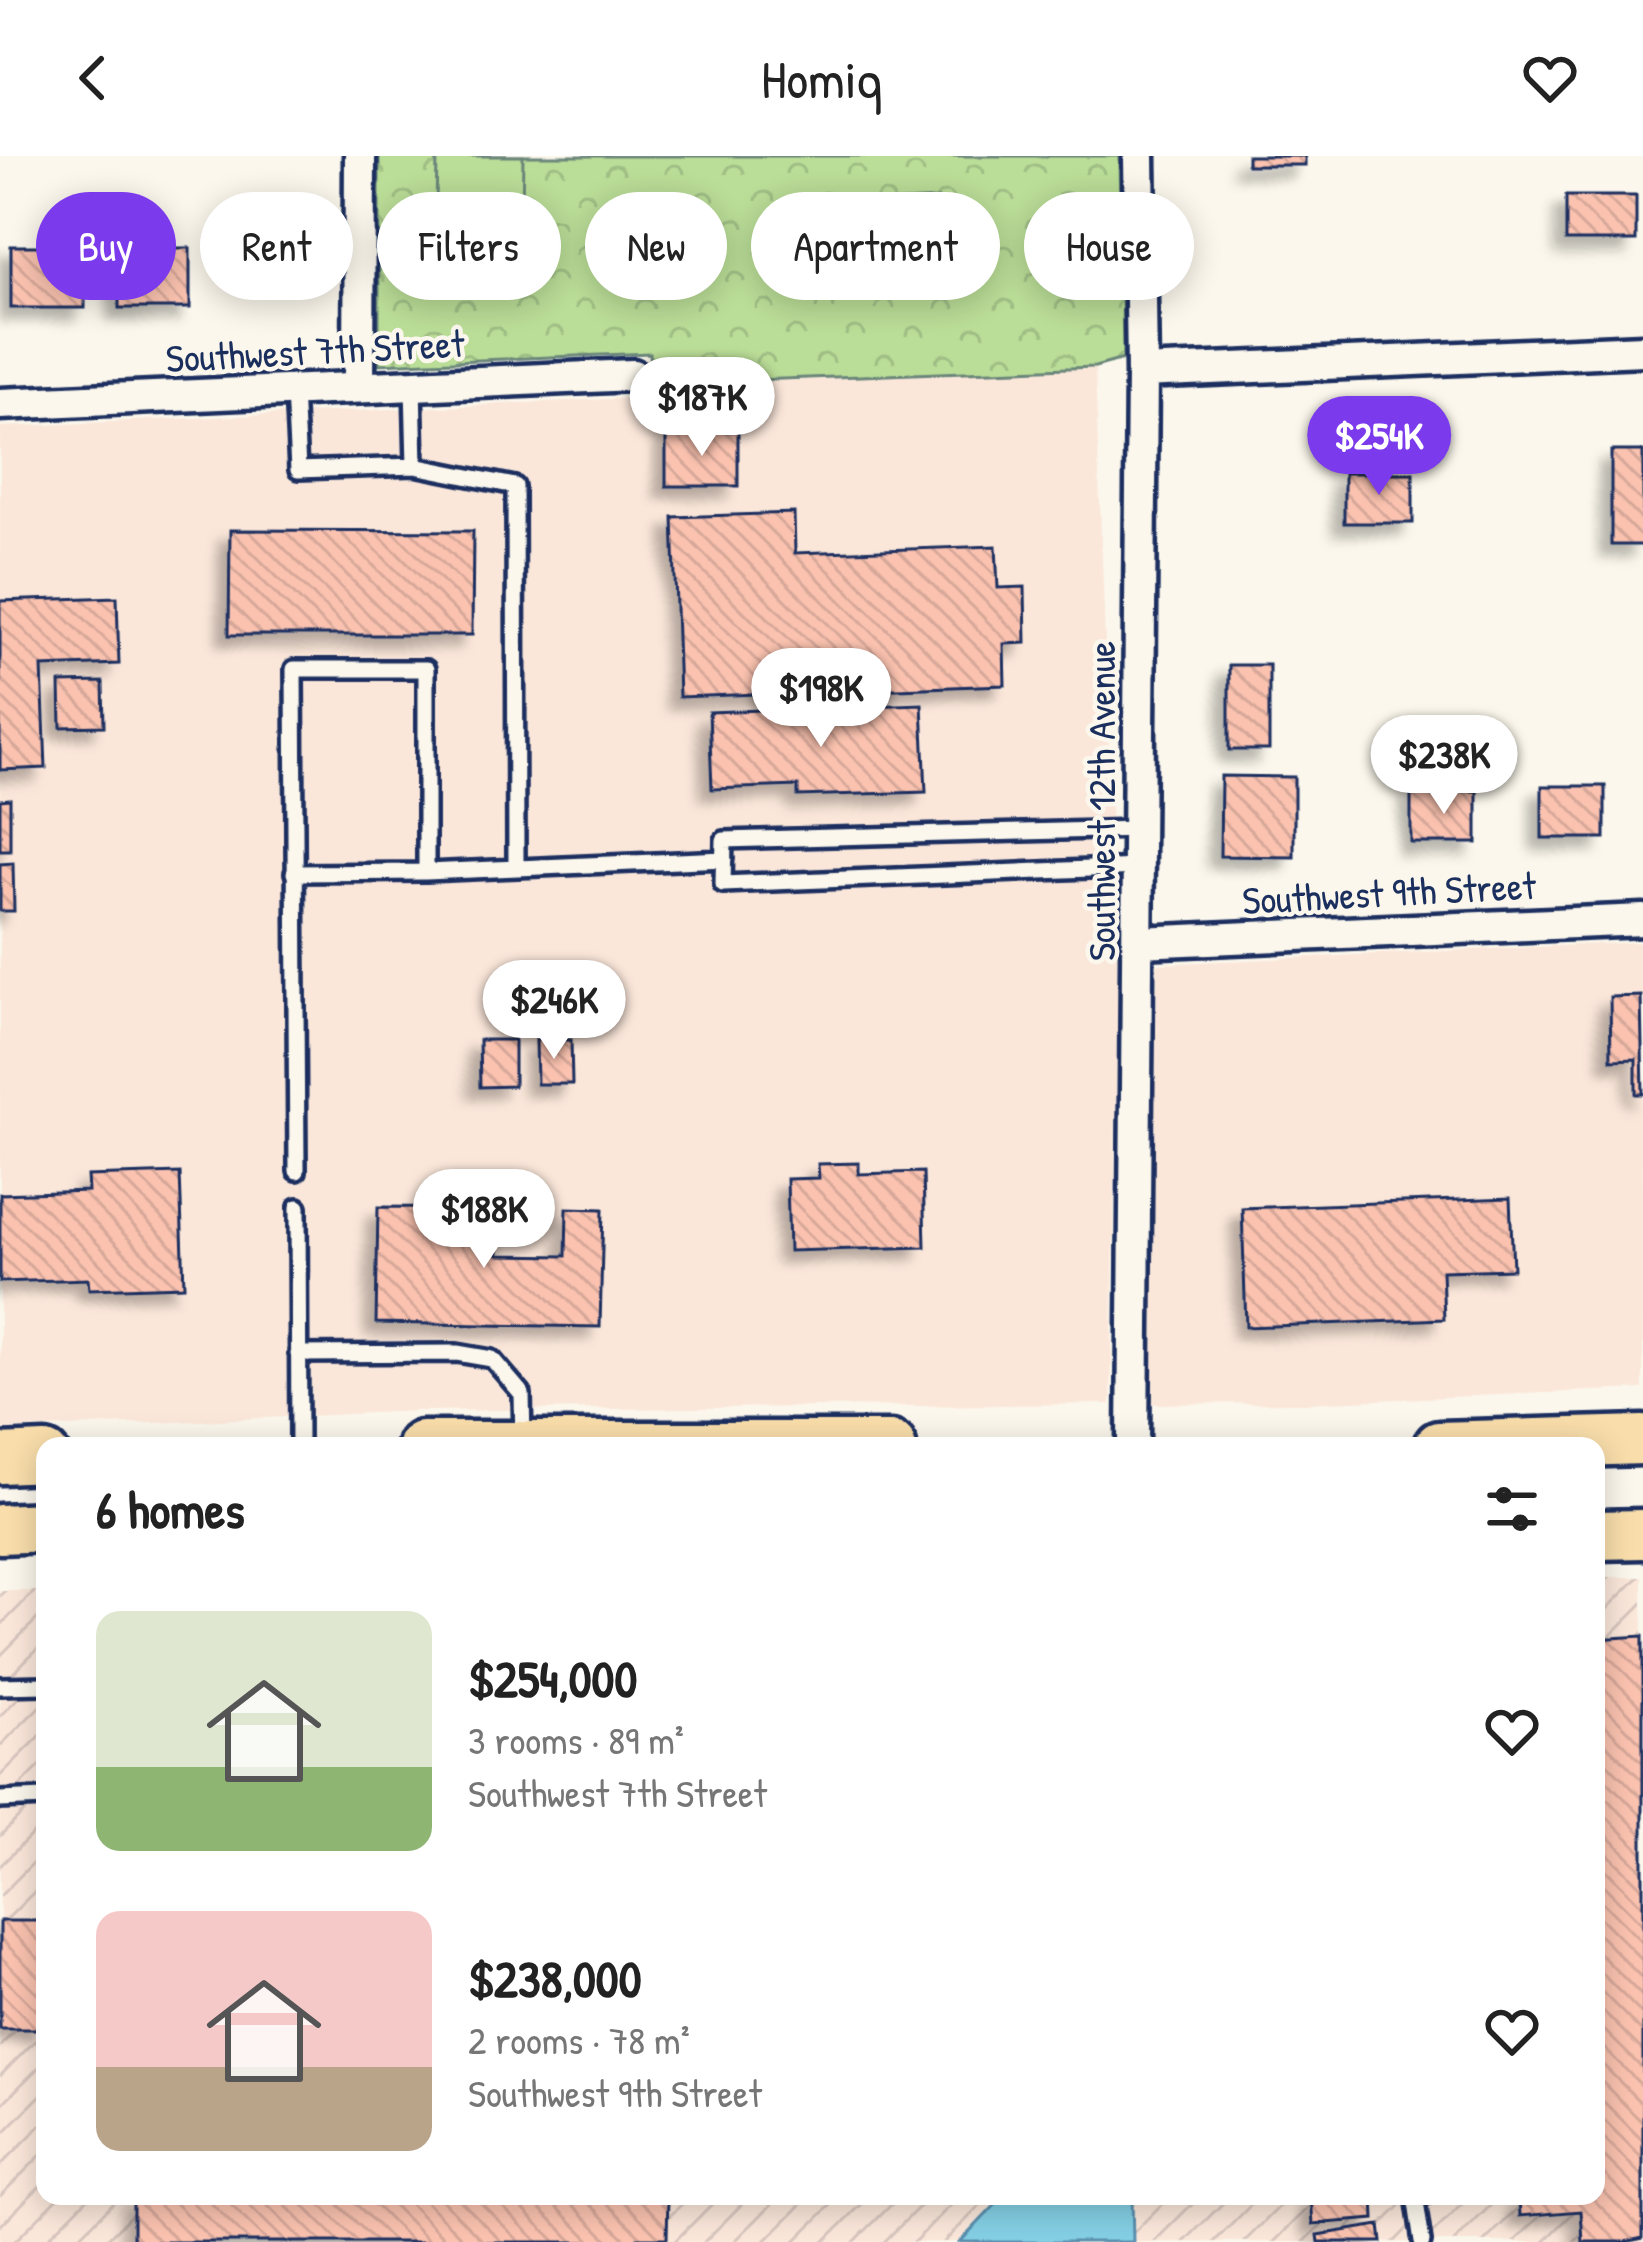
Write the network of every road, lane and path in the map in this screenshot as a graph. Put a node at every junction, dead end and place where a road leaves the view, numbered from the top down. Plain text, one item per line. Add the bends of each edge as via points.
1 (360, 156) edge
2 (1139, 156) edge
3 (1643, 350) edge
4 (1142, 372) junction
5 (633, 376) dead end
6 (413, 385) junction
7 (359, 387) junction
8 (294, 391) junction
9 (0, 404) edge
10 (416, 466) junction
11 (1139, 829) junction
12 (724, 859) junction
13 (1139, 867) junction
14 (516, 868) junction
15 (426, 872) junction
16 (294, 874) junction
17 (1643, 920) edge
18 (1138, 943) junction
19 (297, 1171) dead end
20 (298, 1207) dead end
21 (298, 1354) junction
22 (299, 1437) edge
23 (523, 1437) edge
24 (1132, 1437) edge
25 (1643, 1440) edge
26 (1605, 1441) edge
27 (36, 1457) edge
28 (0, 1459) edge
29 (36, 1527) edge
30 (0, 1528) edge
31 (1643, 1534) edge
32 (1605, 1535) edge
33 (36, 1685) edge
34 (0, 1686) edge
35 (36, 1798) edge
36 (0, 1800) edge
37 (1416, 2205) edge
38 (1422, 2242) edge

1 - 7 street
2 - 4 street, Southwest 12th Avenue
3 - 4 street
4 - 11 street, Southwest 12th Avenue
5 - 6 street, Southwest 7th Street
6 - 7 street, Southwest 7th Street
6 - 10 lane
7 - 8 street, Southwest 7th Street
8 - 9 street, Southwest 7th Street
8 - 10 lane via 298,470
10 - 14 lane via 515,486
11 - 12 lane via 724,840
11 - 13 street, Southwest 12th Avenue
12 - 13 lane via 723,884
12 - 14 lane
13 - 18 street, Southwest 12th Avenue
14 - 15 lane
15 - 16 lane
15 - 16 lane via 426,669 294,669
16 - 19 lane
17 - 18 street, Southwest 9th Street
18 - 24 street, Southwest 12th Avenue
20 - 21 lane
21 - 22 lane
21 - 23 lane via 492,1359 522,1394
25 - 26 main road
27 - 28 main road
29 - 30 main road
31 - 32 main road
33 - 34 lane
35 - 36 lane
37 - 38 lane

